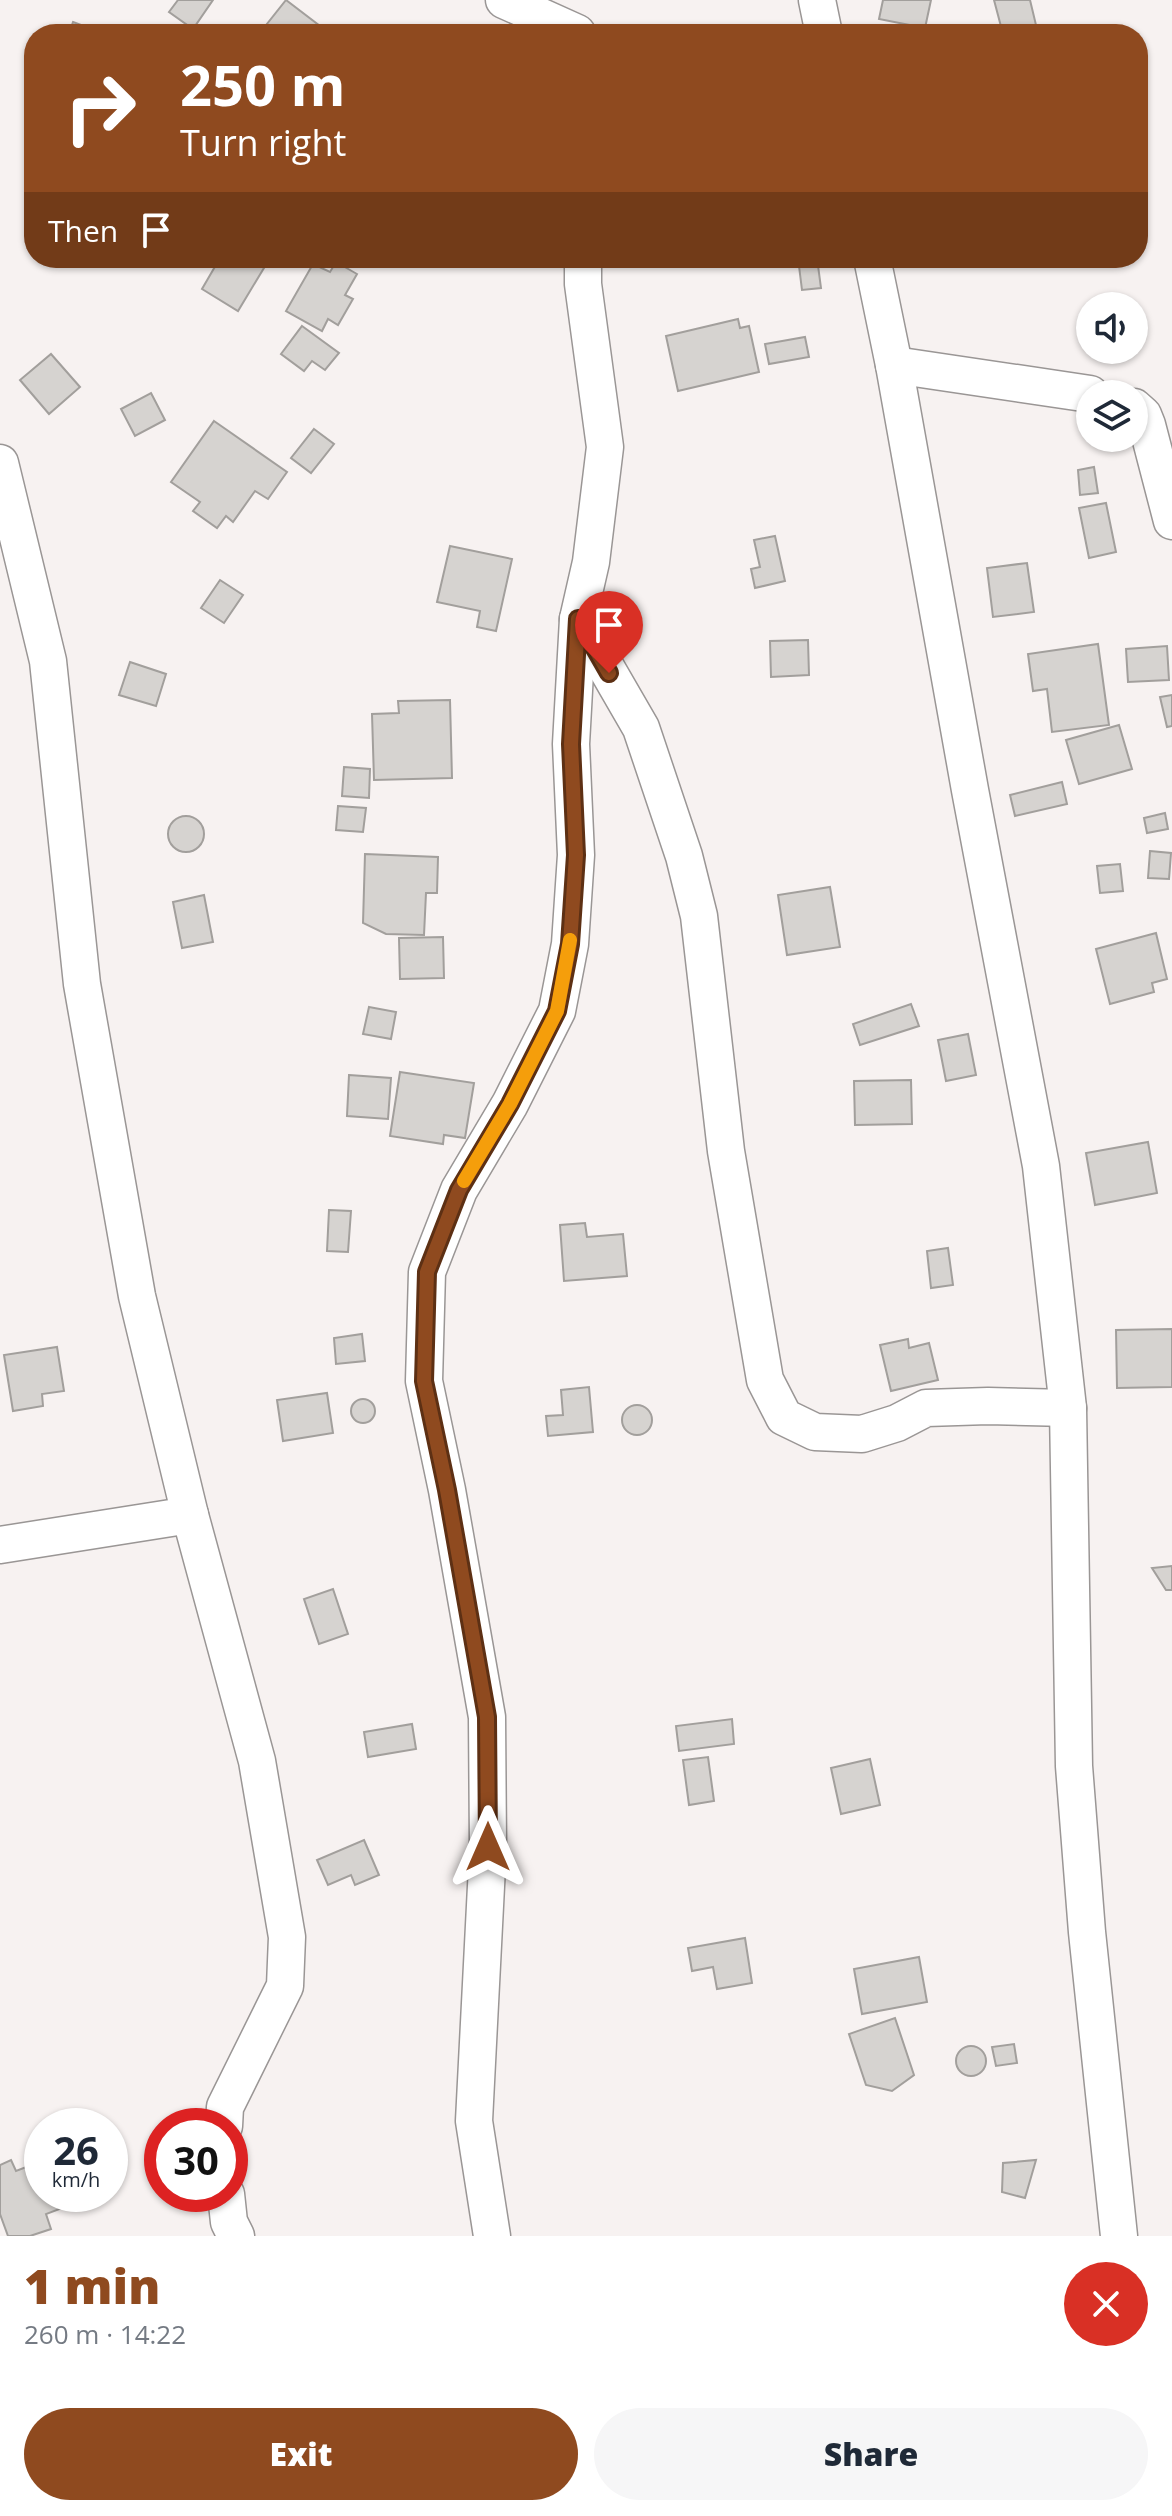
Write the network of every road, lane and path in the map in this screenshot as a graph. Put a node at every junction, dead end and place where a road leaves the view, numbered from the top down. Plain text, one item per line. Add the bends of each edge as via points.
1 (504, 0) edge
2 (572, 0) edge
3 (817, 0) edge
4 (556, 24) edge
5 (576, 24) edge
6 (822, 24) edge
7 (583, 268) edge
8 (874, 268) edge
9 (894, 365) junction
10 (1076, 392) edge
11 (1148, 429) edge
12 (0, 463) edge
13 (1172, 521) edge
14 (578, 619) junction
15 (1068, 1408) junction
16 (190, 1515) junction
17 (0, 1545) edge
18 (225, 2108) edge
19 (228, 2212) edge
20 (236, 2236) edge
21 (492, 2236) edge
22 (1119, 2236) edge

1 - 4 street
2 - 5 street
3 - 6 street
7 - 14 street via 605,447 591,562
8 - 9 street
9 - 10 street
9 - 15 street via 1041,1166
11 - 13 street
12 - 16 street via 48,661 82,984 137,1296
14 - 15 street via 641,728 684,856 699,916 726,1151 765,1380 784,1417 815,1432 862,1434 926,1408
14 - 21 street via 571,744 576,855 570,944 557,1011 459,1190 427,1272 424,1381 487,1717 488,1847 474,2121
15 - 22 street via 1074,1766
16 - 17 street
16 - 18 street via 257,1761 287,1937 285,1986
19 - 20 street

